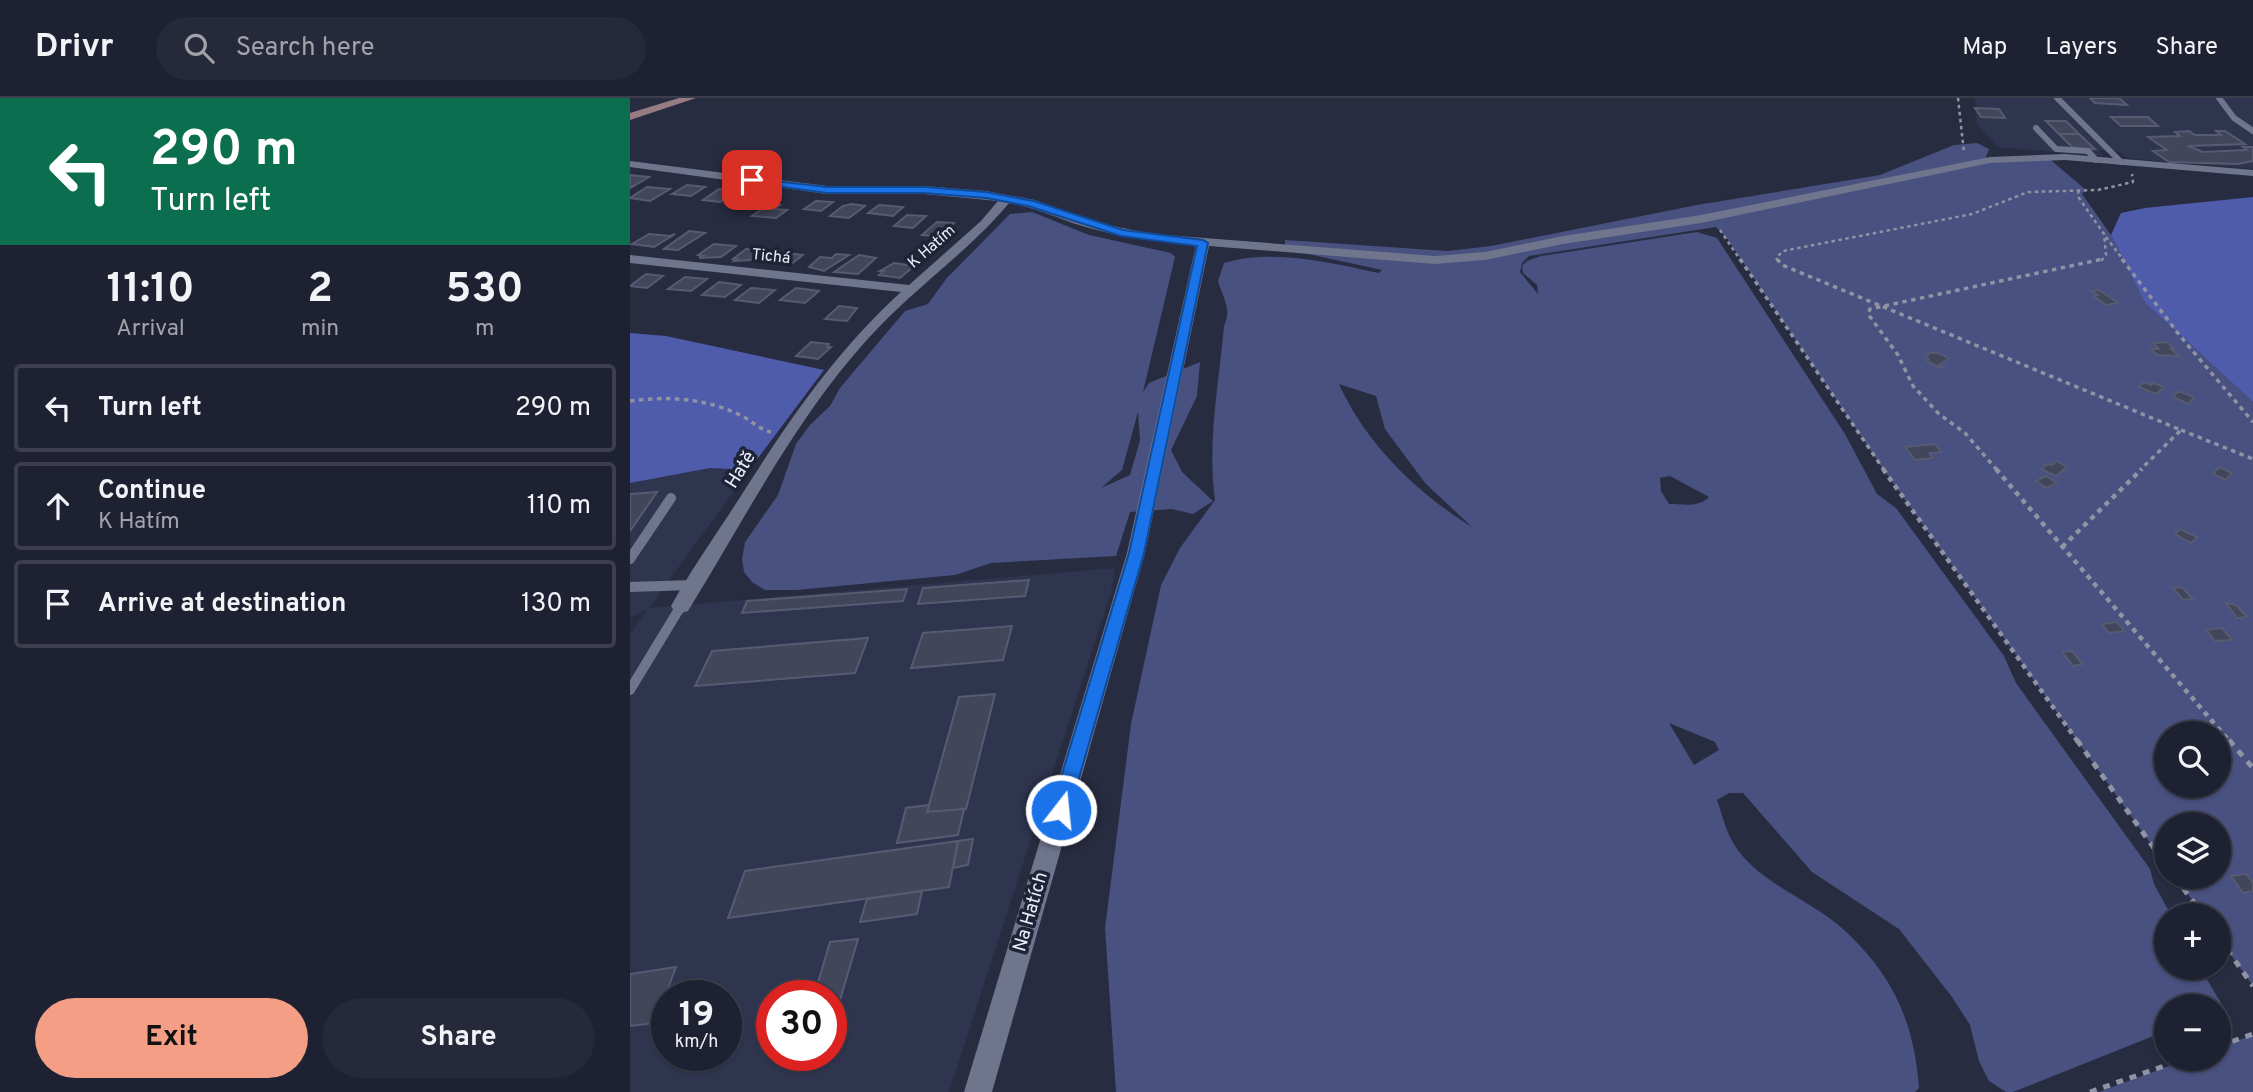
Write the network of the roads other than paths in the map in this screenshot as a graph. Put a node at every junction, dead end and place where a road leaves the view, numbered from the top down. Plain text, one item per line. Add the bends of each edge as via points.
1 (690, 98) edge
2 (2057, 98) edge
3 (2219, 98) edge
4 (630, 117) edge
5 (2036, 128) dead end
6 (2253, 131) edge
7 (2096, 160) junction
8 (2122, 162) junction
9 (630, 164) edge
10 (2253, 173) edge
11 (1006, 199) junction
12 (1203, 243) junction
13 (630, 259) edge
14 (909, 289) junction
15 (671, 498) dead end
16 (630, 559) edge
17 (693, 585) junction
18 (630, 587) edge
19 (681, 606) joint
20 (630, 690) edge
21 (978, 1092) edge

1 - 4 street
2 - 8 lane
3 - 6 lane via 2234,118
5 - 7 lane via 2056,149 2088,151
7 - 8 street
7 - 12 street via 2046,156 1973,163 1701,219 1462,258
8 - 10 street
9 - 11 street via 827,190 924,190
11 - 12 street via 1121,233
11 - 14 street, K Hatím
12 - 21 street, Na Hatích via 1136,553
13 - 14 street, Tichá
14 - 17 street, Hatě via 830,375
15 - 16 lane
17 - 18 lane
17 - 19 street, Hatě
19 - 20 lane, Hatě

